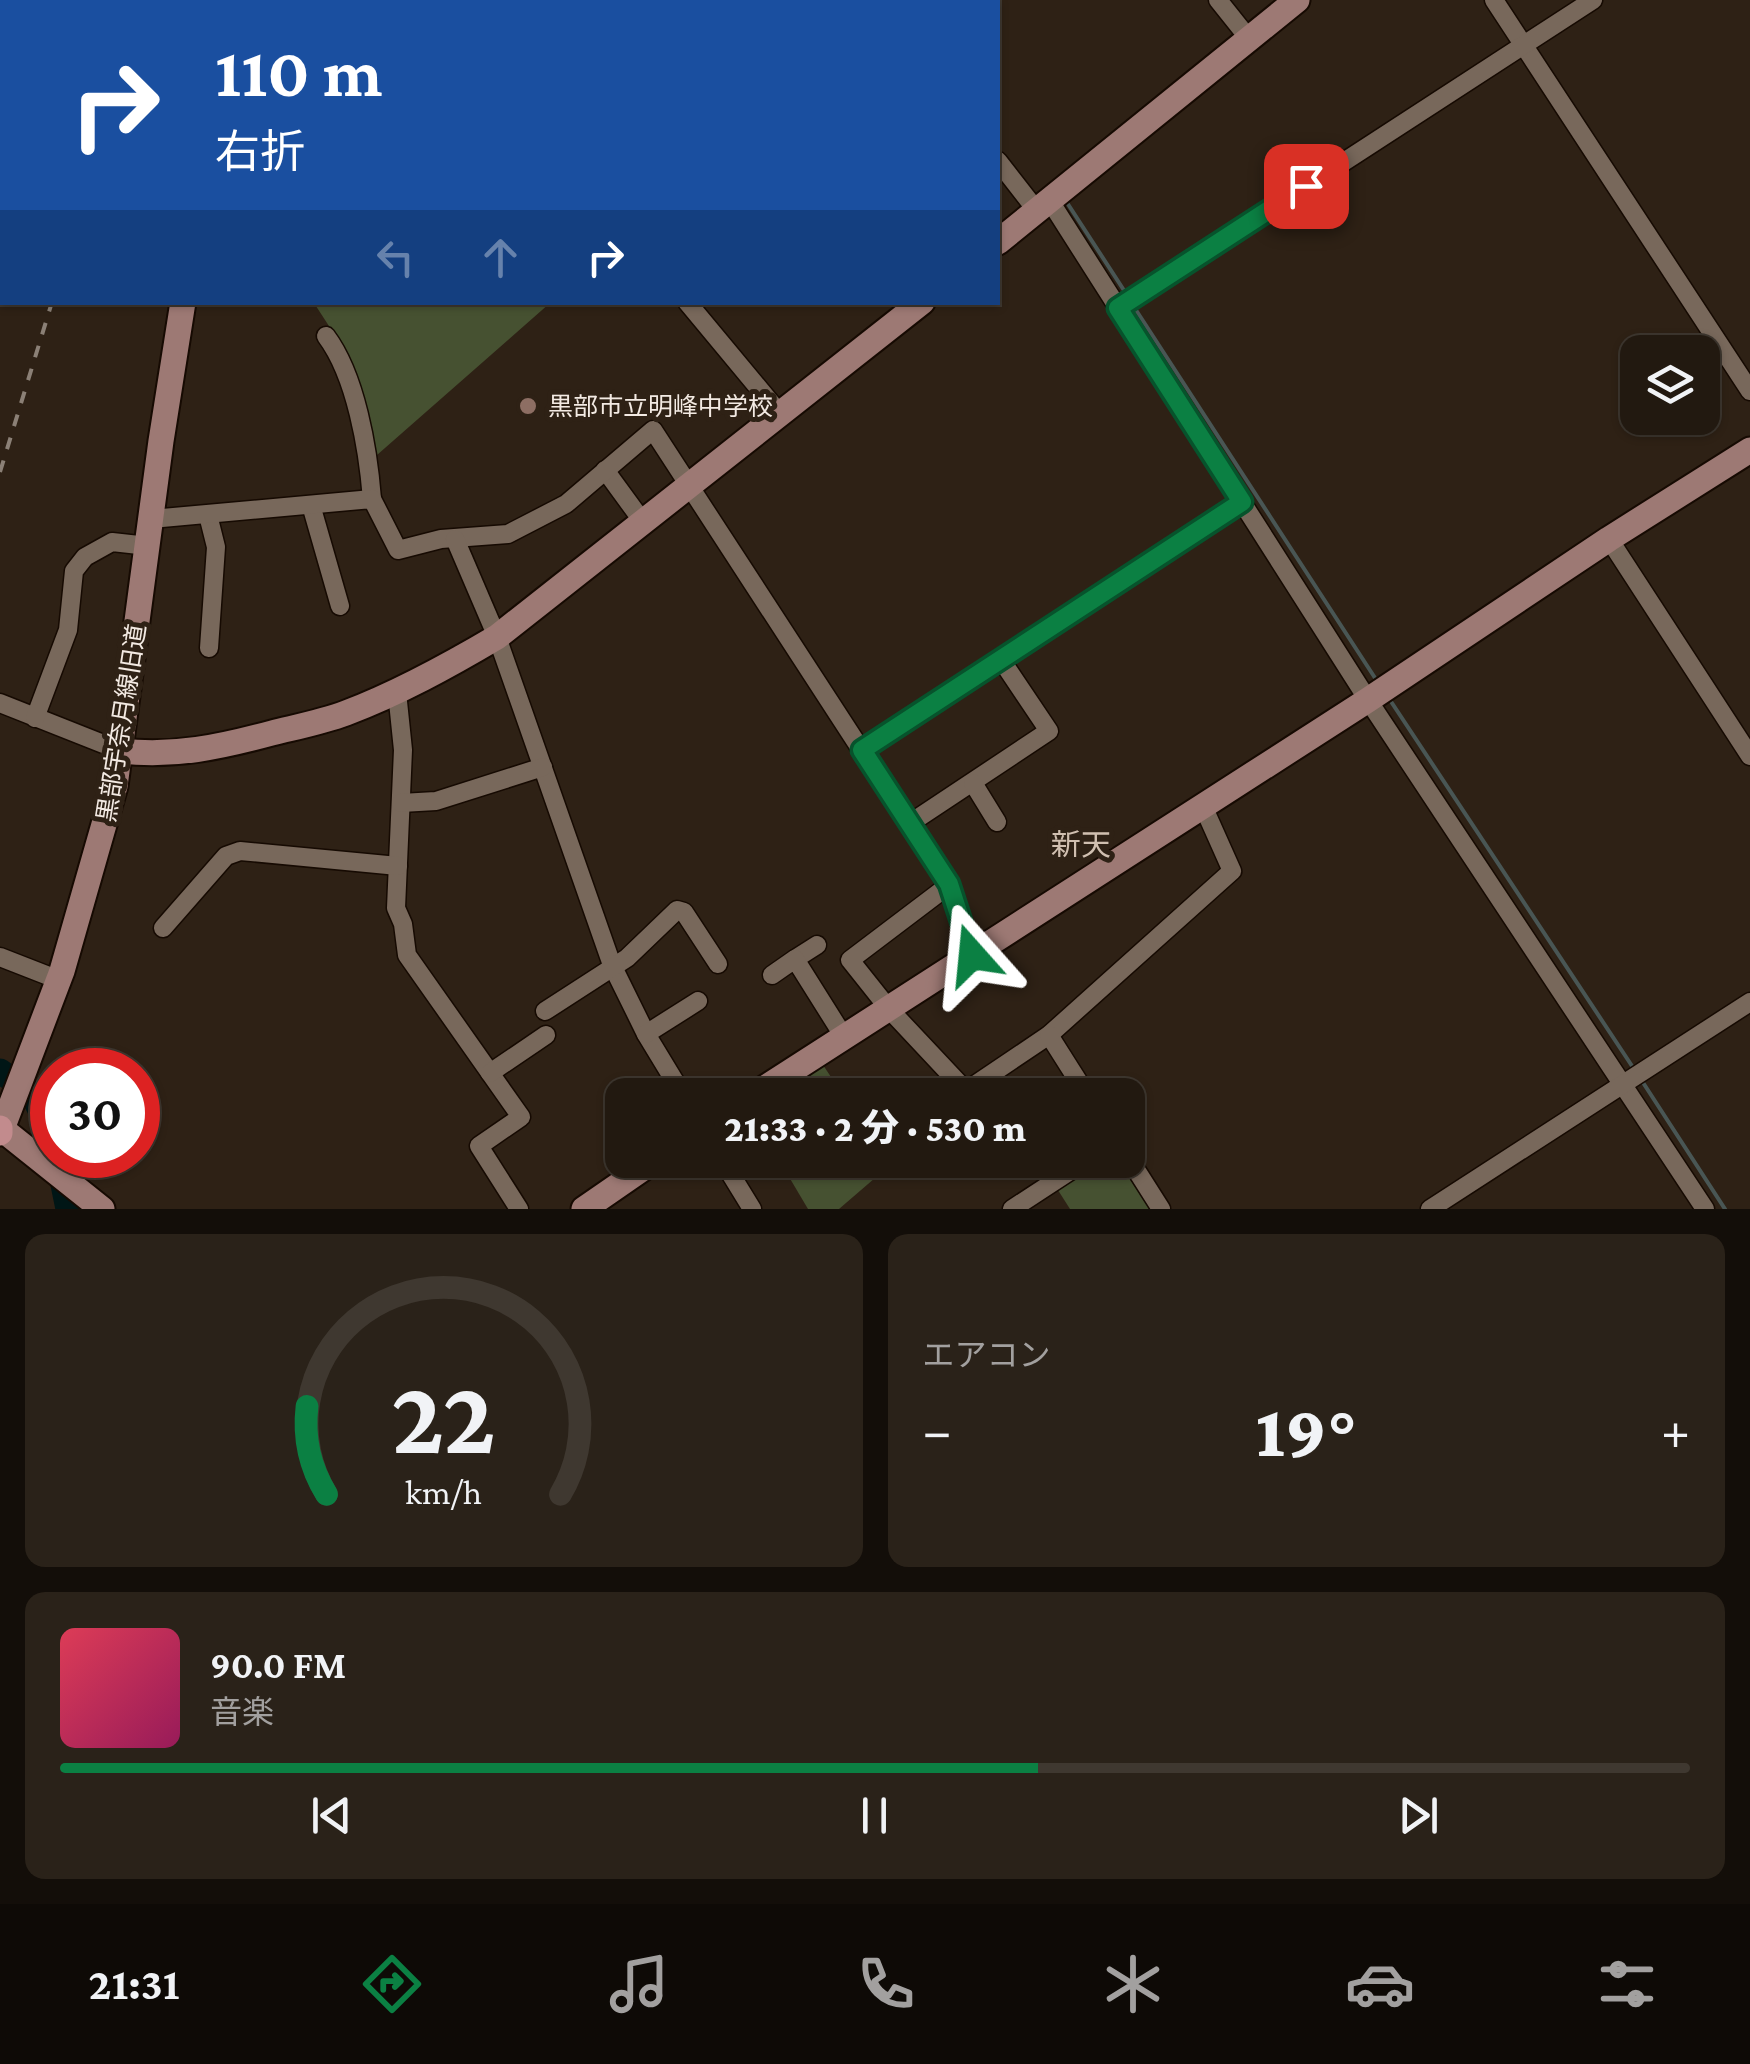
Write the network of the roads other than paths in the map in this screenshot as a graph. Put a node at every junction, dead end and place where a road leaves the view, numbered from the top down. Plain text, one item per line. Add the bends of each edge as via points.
1 (1218, 0) edge
2 (1297, 0) edge
3 (1494, 0) edge
4 (1593, 0) edge
5 (1250, 40) junction
6 (1524, 45) junction
7 (1000, 163) edge
8 (1044, 206) junction
9 (1000, 240) edge
10 (183, 305) edge
11 (689, 305) edge
12 (918, 305) edge
13 (1118, 308) junction
14 (326, 336) dead end
15 (1750, 390) edge
16 (781, 416) junction
17 (1750, 450) edge
18 (606, 470) junction
19 (691, 486) junction
20 (372, 499) junction
21 (1242, 502) junction
22 (311, 506) junction
23 (208, 516) junction
24 (152, 519) junction
25 (643, 522) junction
26 (455, 538) junction
27 (1609, 538) junction
28 (148, 546) junction
29 (340, 606) dead end
30 (497, 637) junction
31 (208, 648) dead end
32 (1000, 658) junction
33 (397, 692) junction
34 (1368, 700) junction
35 (0, 704) edge
36 (34, 718) junction
37 (120, 750) junction
38 (862, 750) junction
39 (1750, 756) edge
40 (543, 766) junction
41 (973, 783) junction
42 (401, 803) junction
43 (1203, 806) junction
44 (997, 822) dead end
45 (910, 824) junction
46 (398, 866) junction
47 (949, 884) junction
48 (163, 928) dead end
49 (817, 946) dead end
50 (972, 955) junction
51 (0, 957) edge
52 (795, 959) junction
53 (718, 964) dead end
54 (612, 965) junction
55 (772, 975) dead end
56 (59, 980) junction
57 (698, 1001) dead end
58 (1750, 1002) edge
59 (889, 1010) junction
60 (545, 1011) dead end
61 (646, 1034) junction
62 (546, 1035) dead end
63 (1049, 1035) junction
64 (844, 1037) junction
65 (490, 1072) junction
66 (673, 1078) edge
67 (780, 1078) edge
68 (1077, 1078) edge
69 (1623, 1083) junction
70 (1, 1130) edge
71 (630, 1178) edge
72 (733, 1178) edge
73 (1059, 1178) edge
74 (1141, 1178) edge
75 (102, 1209) edge
76 (519, 1209) edge
77 (584, 1209) edge
78 (752, 1209) edge
79 (1012, 1209) edge
80 (1161, 1209) edge
81 (1430, 1209) edge
82 (1705, 1209) edge

1 - 5 street
2 - 5 street
3 - 6 street
4 - 6 street
5 - 8 street
6 - 13 street
6 - 15 street
7 - 8 street
8 - 9 street
8 - 13 street
10 - 24 street, 黒部宇奈月線旧道
11 - 16 street
12 - 16 street
13 - 21 street
14 - 20 street via 350,386
16 - 19 street
17 - 27 street
18 - 19 street via 653,430
18 - 25 street
18 - 26 street via 566,504 508,534
19 - 25 street
19 - 38 street
20 - 22 street
20 - 26 street via 398,550
21 - 32 street
21 - 34 street
22 - 23 street
22 - 29 street
23 - 24 street
23 - 31 street via 216,547
24 - 28 street, 黒部宇奈月線旧道
25 - 30 street
26 - 30 street
27 - 34 street
27 - 39 street
28 - 36 street via 112,542 74,571 68,630
28 - 37 street, 黒部宇奈月線旧道
30 - 33 street
30 - 40 street
32 - 38 street
32 - 41 street via 1050,731
33 - 37 street via 225,746 180,754
33 - 42 street
34 - 43 street
34 - 69 street
35 - 36 street
36 - 37 street
37 - 56 street, 黒部宇奈月線旧道
38 - 45 street
40 - 42 street via 436,802
40 - 54 street
41 - 44 street
41 - 45 street
42 - 46 street
43 - 50 street
43 - 63 street via 1232,870
45 - 47 street
46 - 48 street via 240,851 226,856
46 - 65 street via 396,908 407,956
47 - 50 street
47 - 59 street via 850,960
49 - 52 street
50 - 59 street
51 - 56 street
52 - 55 street
52 - 64 street
53 - 54 street via 677,910
54 - 60 street
54 - 61 street
56 - 70 street, 黒部宇奈月線旧道
57 - 61 street
58 - 69 street
59 - 63 street via 966,1091
59 - 64 street
61 - 66 street
62 - 65 street
63 - 68 street
64 - 67 street
65 - 76 street via 521,1117 480,1146
69 - 81 street
69 - 82 street
70 - 75 street
71 - 77 street
72 - 78 street
73 - 79 street
74 - 80 street

